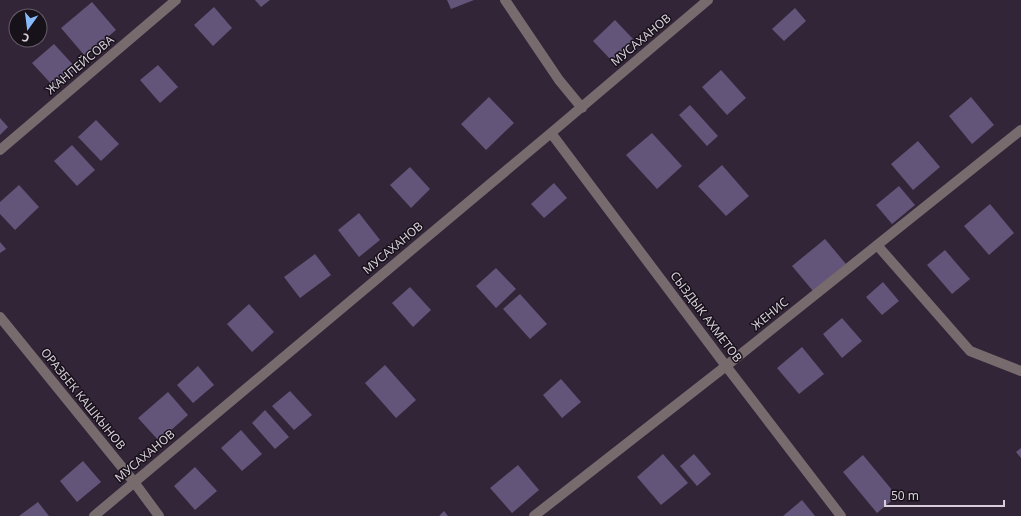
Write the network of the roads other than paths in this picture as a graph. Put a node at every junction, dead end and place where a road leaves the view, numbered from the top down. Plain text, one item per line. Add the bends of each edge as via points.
1 (176, 0) edge
2 (505, 0) edge
3 (708, 0) edge
4 (582, 108) junction
5 (1021, 130) edge
6 (551, 133) junction
7 (0, 150) edge
8 (877, 245) junction
9 (0, 317) edge
10 (726, 366) junction
11 (1021, 371) edge
12 (134, 482) junction
13 (94, 516) edge
14 (159, 516) edge
15 (534, 516) edge
16 (841, 516) edge

1 - 7 street, ЖАНПЕЙСОВА
2 - 4 street via 559,80
3 - 4 street, МУСАХАНОВ
4 - 6 street, МУСАХАНОВ
5 - 8 street, ЖЕНИС
6 - 10 street, СЫЗДЫК АХМЕТОВ
6 - 12 street, МУСАХАНОВ
8 - 10 street, ЖЕНИС
8 - 11 street via 970,351
9 - 12 street, ОРАЗБЕК КАШКЫНОВ
10 - 15 street, ЖЕНИС
10 - 16 street, СЫЗДЫК АХМЕТОВ
12 - 13 street, МУСАХАНОВ
12 - 14 street, ОРАЗБЕК КАШКЫНОВ

